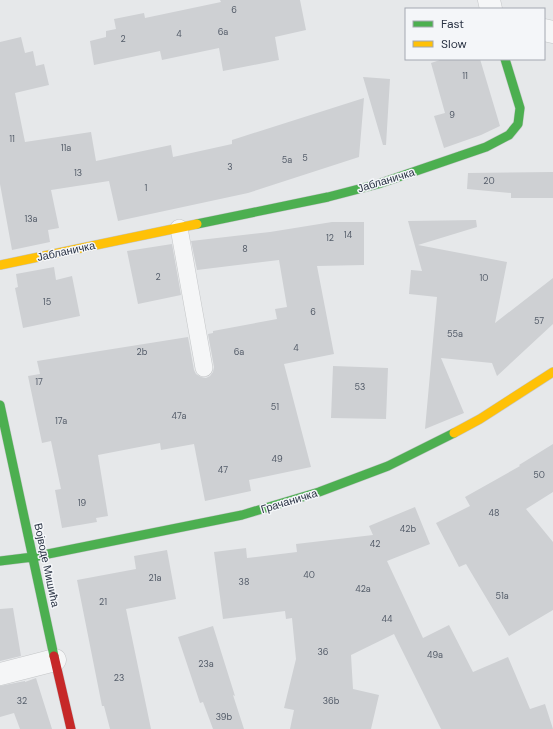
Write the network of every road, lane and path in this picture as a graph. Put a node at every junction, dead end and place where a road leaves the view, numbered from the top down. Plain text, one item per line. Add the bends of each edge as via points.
1 (506, 60) edge
2 (179, 228) junction
3 (0, 265) edge
4 (204, 368) dead end
5 (553, 372) edge
6 (0, 405) edge
7 (33, 557) junction
8 (0, 561) edge
9 (55, 660) junction
10 (0, 674) edge
11 (71, 729) edge

1 - 2 street, Јабланичка via 520,108 518,124 509,134 492,144 378,184
2 - 3 street, Јабланичка
2 - 4 lane
5 - 7 street, Грачаничка via 480,419 388,466 319,492 242,515
6 - 7 street, Војводе Мишића
7 - 8 street, Грачаничка
7 - 9 street, Војводе Мишића
9 - 10 street
9 - 11 street, Војводе Мишића

